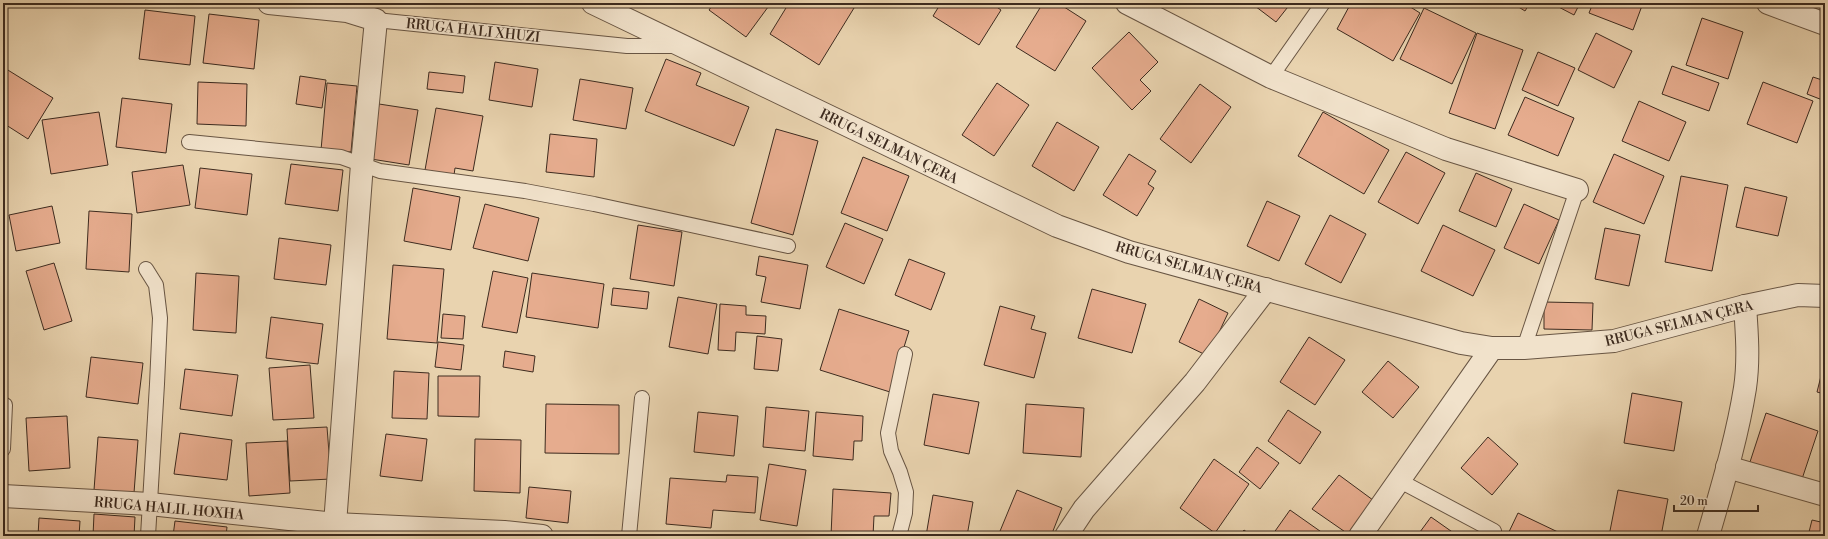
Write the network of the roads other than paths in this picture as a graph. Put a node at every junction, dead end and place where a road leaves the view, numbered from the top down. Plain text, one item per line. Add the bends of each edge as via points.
1 (269, 3) edge
2 (593, 3) edge
3 (1126, 3) edge
4 (1323, 3) edge
5 (1768, 3) edge
6 (376, 20) junction
7 (1825, 24) edge
8 (679, 46) junction
9 (1271, 77) junction
10 (189, 142) dead end
11 (362, 164) junction
12 (1577, 190) joint
13 (788, 246) dead end
14 (146, 269) dead end
15 (1266, 289) junction
16 (1825, 296) edge
17 (1745, 306) junction
18 (1492, 348) junction
19 (1524, 348) junction
20 (905, 354) dead end
21 (642, 398) dead end
22 (5, 405) dead end
23 (3, 449) edge
24 (1727, 467) junction
25 (1400, 481) junction
26 (1825, 495) edge
27 (3, 496) edge
28 (150, 504) junction
29 (335, 530) edge
30 (1494, 532) dead end
31 (148, 536) edge
32 (542, 536) edge
33 (629, 536) edge
34 (899, 536) edge
35 (1066, 536) edge
36 (1360, 536) edge
37 (1708, 536) edge

1 - 6 street, RRUGA HALI XHUZI via 347,11
2 - 8 street, RRUGA SELMAN ÇERA
3 - 9 street
4 - 9 lane
5 - 7 street
6 - 8 lane, RRUGA HALI XHUZI via 627,46
6 - 11 street
8 - 15 street, RRUGA SELMAN ÇERA via 1057,226 1129,252
9 - 12 street via 1446,149
10 - 11 lane via 341,157
11 - 13 lane via 380,171 525,191 594,204
11 - 29 street
12 - 19 lane
14 - 28 lane via 156,285 160,318
15 - 18 street, RRUGA SELMAN ÇERA via 1430,335
15 - 35 street via 1195,382 1084,509
16 - 17 street, RRUGA SELMAN ÇERA via 1798,295
17 - 19 street, RRUGA SELMAN ÇERA via 1614,341
17 - 24 street via 1748,343 1745,387
18 - 19 street, RRUGA SELMAN ÇERA
18 - 25 street
20 - 34 lane via 888,433 891,452 906,492 905,513
21 - 33 lane
22 - 23 lane
24 - 26 street
24 - 37 street
25 - 30 lane
25 - 36 street
27 - 28 street, RRUGA HALIL HOXHA
28 - 29 street, RRUGA HALIL HOXHA
28 - 31 lane
29 - 32 street, RRUGA HALIL HOXHA via 504,532

